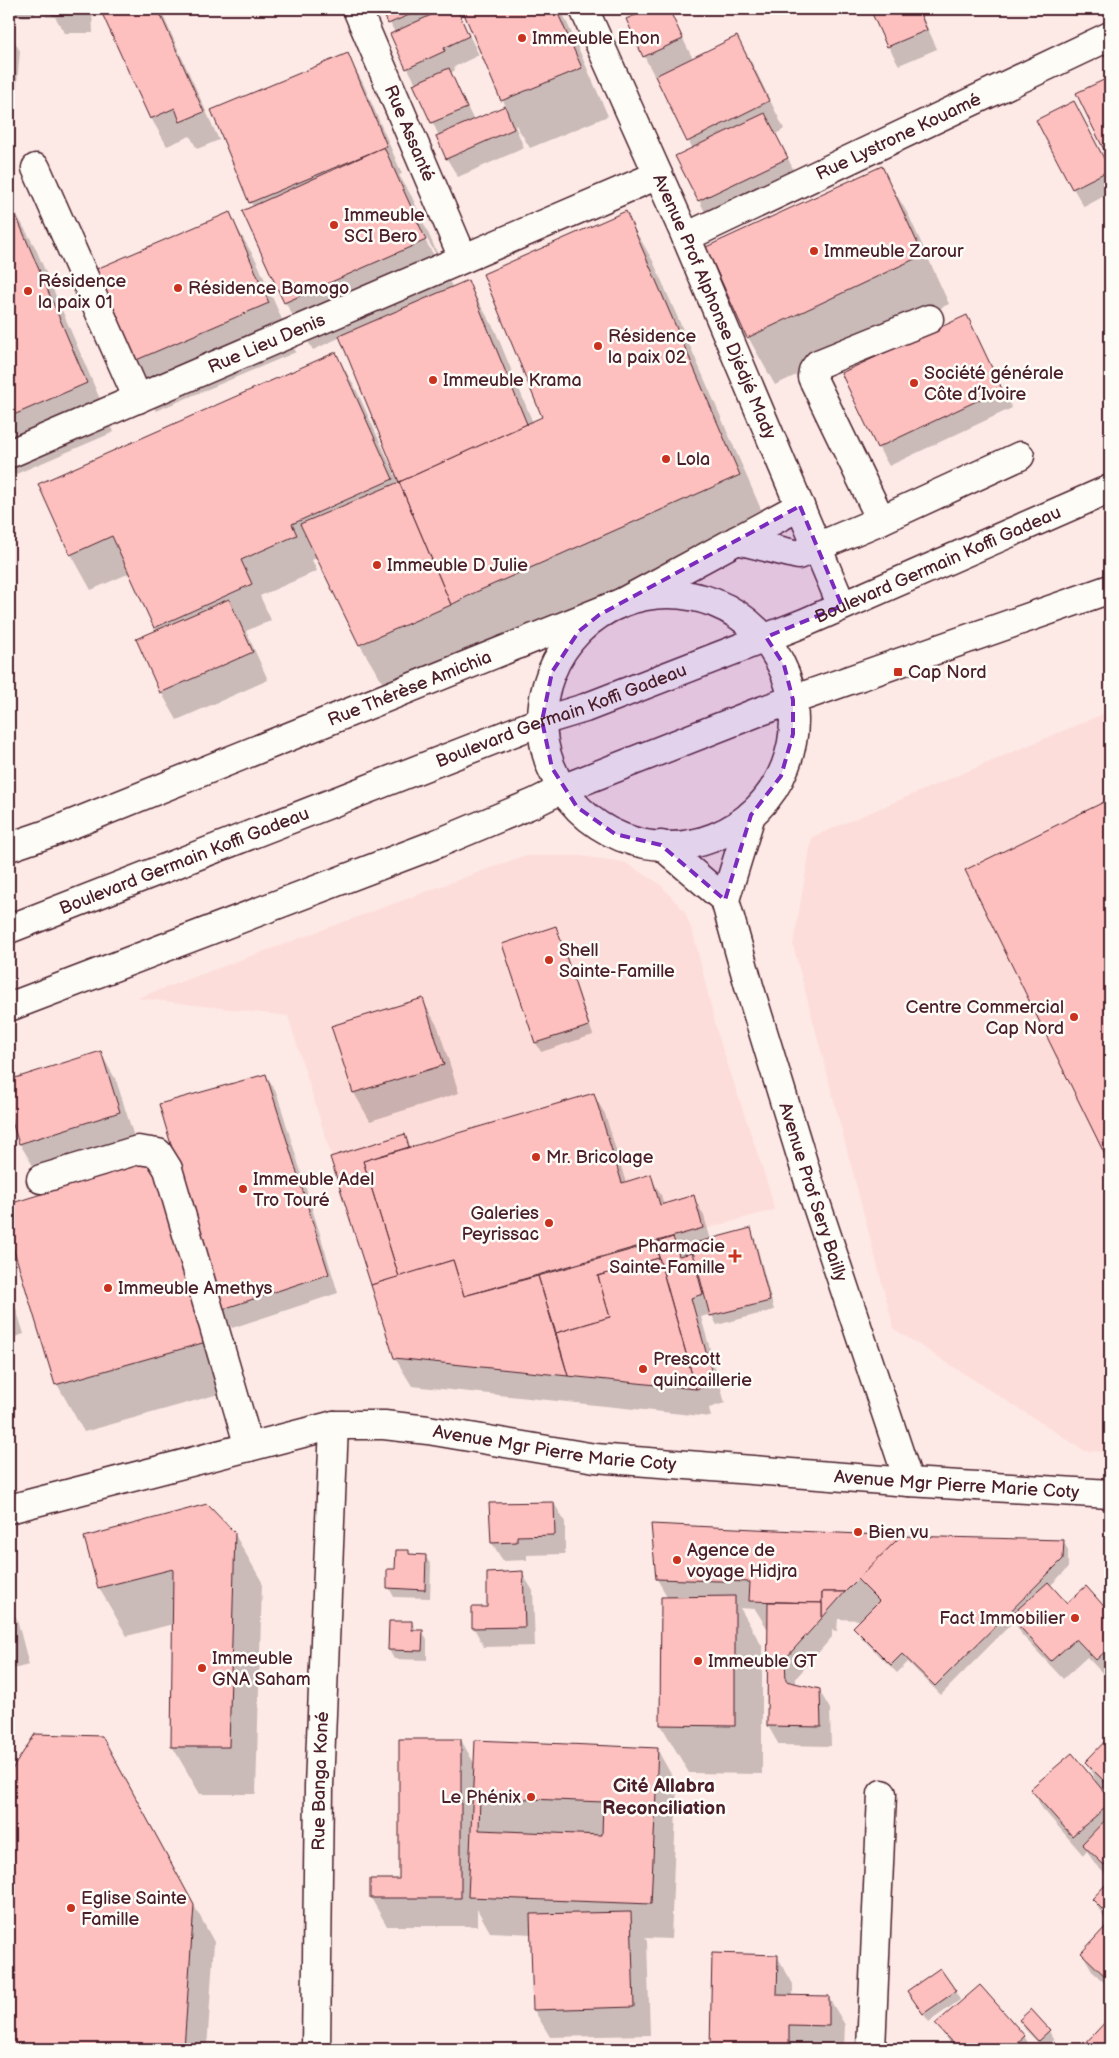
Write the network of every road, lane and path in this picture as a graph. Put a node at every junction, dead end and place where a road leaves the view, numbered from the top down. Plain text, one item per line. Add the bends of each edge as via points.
1 (357, 9) edge
2 (587, 10) edge
3 (1110, 36) edge
4 (36, 168) dead end
5 (658, 175) junction
6 (686, 237) junction
7 (463, 258) junction
8 (929, 319) dead end
9 (138, 399) junction
10 (11, 453) dead end
11 (1020, 456) dead end
12 (1110, 489) edge
13 (800, 506) junction
14 (881, 520) junction
15 (738, 540) junction
16 (1110, 589) edge
17 (621, 603) junction
18 (842, 606) junction
19 (766, 637) junction
20 (793, 700) junction
21 (542, 721) junction
22 (562, 788) junction
23 (750, 815) junction
24 (661, 845) junction
25 (9, 847) edge
26 (725, 900) junction
27 (9, 929) edge
28 (9, 1007) edge
29 (41, 1179) dead end
30 (334, 1425) junction
31 (249, 1447) junction
32 (908, 1482) junction
33 (1110, 1494) edge
34 (9, 1509) edge
35 (882, 1794) dead end
36 (316, 2049) edge
37 (871, 2049) edge

1 - 7 street, Rue Assanté
2 - 5 street, Avenue Prof Alphonse Djédjé Mady
3 - 6 street, Rue Lystrone Kouamé
4 - 9 street
5 - 6 street, Avenue Prof Alphonse Djédjé Mady
5 - 7 street, Rue Lieu Denis
6 - 13 street, Avenue Prof Alphonse Djédjé Mady
7 - 9 street, Rue Lieu Denis
8 - 14 street via 818,364 813,371 812,377
9 - 10 street, Rue Lieu Denis
11 - 14 street
12 - 18 street, Boulevard Germain Koffi Gadeau
13 - 15 street, Rue Thérèse Amichia
13 - 18 street, Avenue Prof Alphonse Djédjé Mady
14 - 15 street via 798,555
15 - 17 street, Rue Thérèse Amichia
16 - 20 street
17 - 19 street via 670,594 696,597 746,617
17 - 21 street via 579,631 564,649 552,672
17 - 25 street, Rue Thérèse Amichia
18 - 19 street, Boulevard Germain Koffi Gadeau
19 - 20 street via 784,664
19 - 21 street, Boulevard Germain Koffi Gadeau via 585,708
20 - 22 street
20 - 23 street via 793,734 781,776
21 - 22 street via 544,745
21 - 27 street, Boulevard Germain Koffi Gadeau
22 - 24 street via 577,807 602,827 638,842
22 - 28 street via 436,844
23 - 24 street via 731,829 707,839 683,845
23 - 26 street
24 - 26 street
26 - 32 street, Avenue Prof Sery Bailly via 809,1182
29 - 31 street via 138,1150 158,1153 168,1169
30 - 31 street, Avenue Mgr Pierre Marie Coty
30 - 32 street, Avenue Mgr Pierre Marie Coty via 420,1429 595,1458
30 - 36 street, Rue Banga Koné via 319,1786
31 - 34 street, Avenue Mgr Pierre Marie Coty
32 - 33 street, Avenue Mgr Pierre Marie Coty
35 - 37 street

